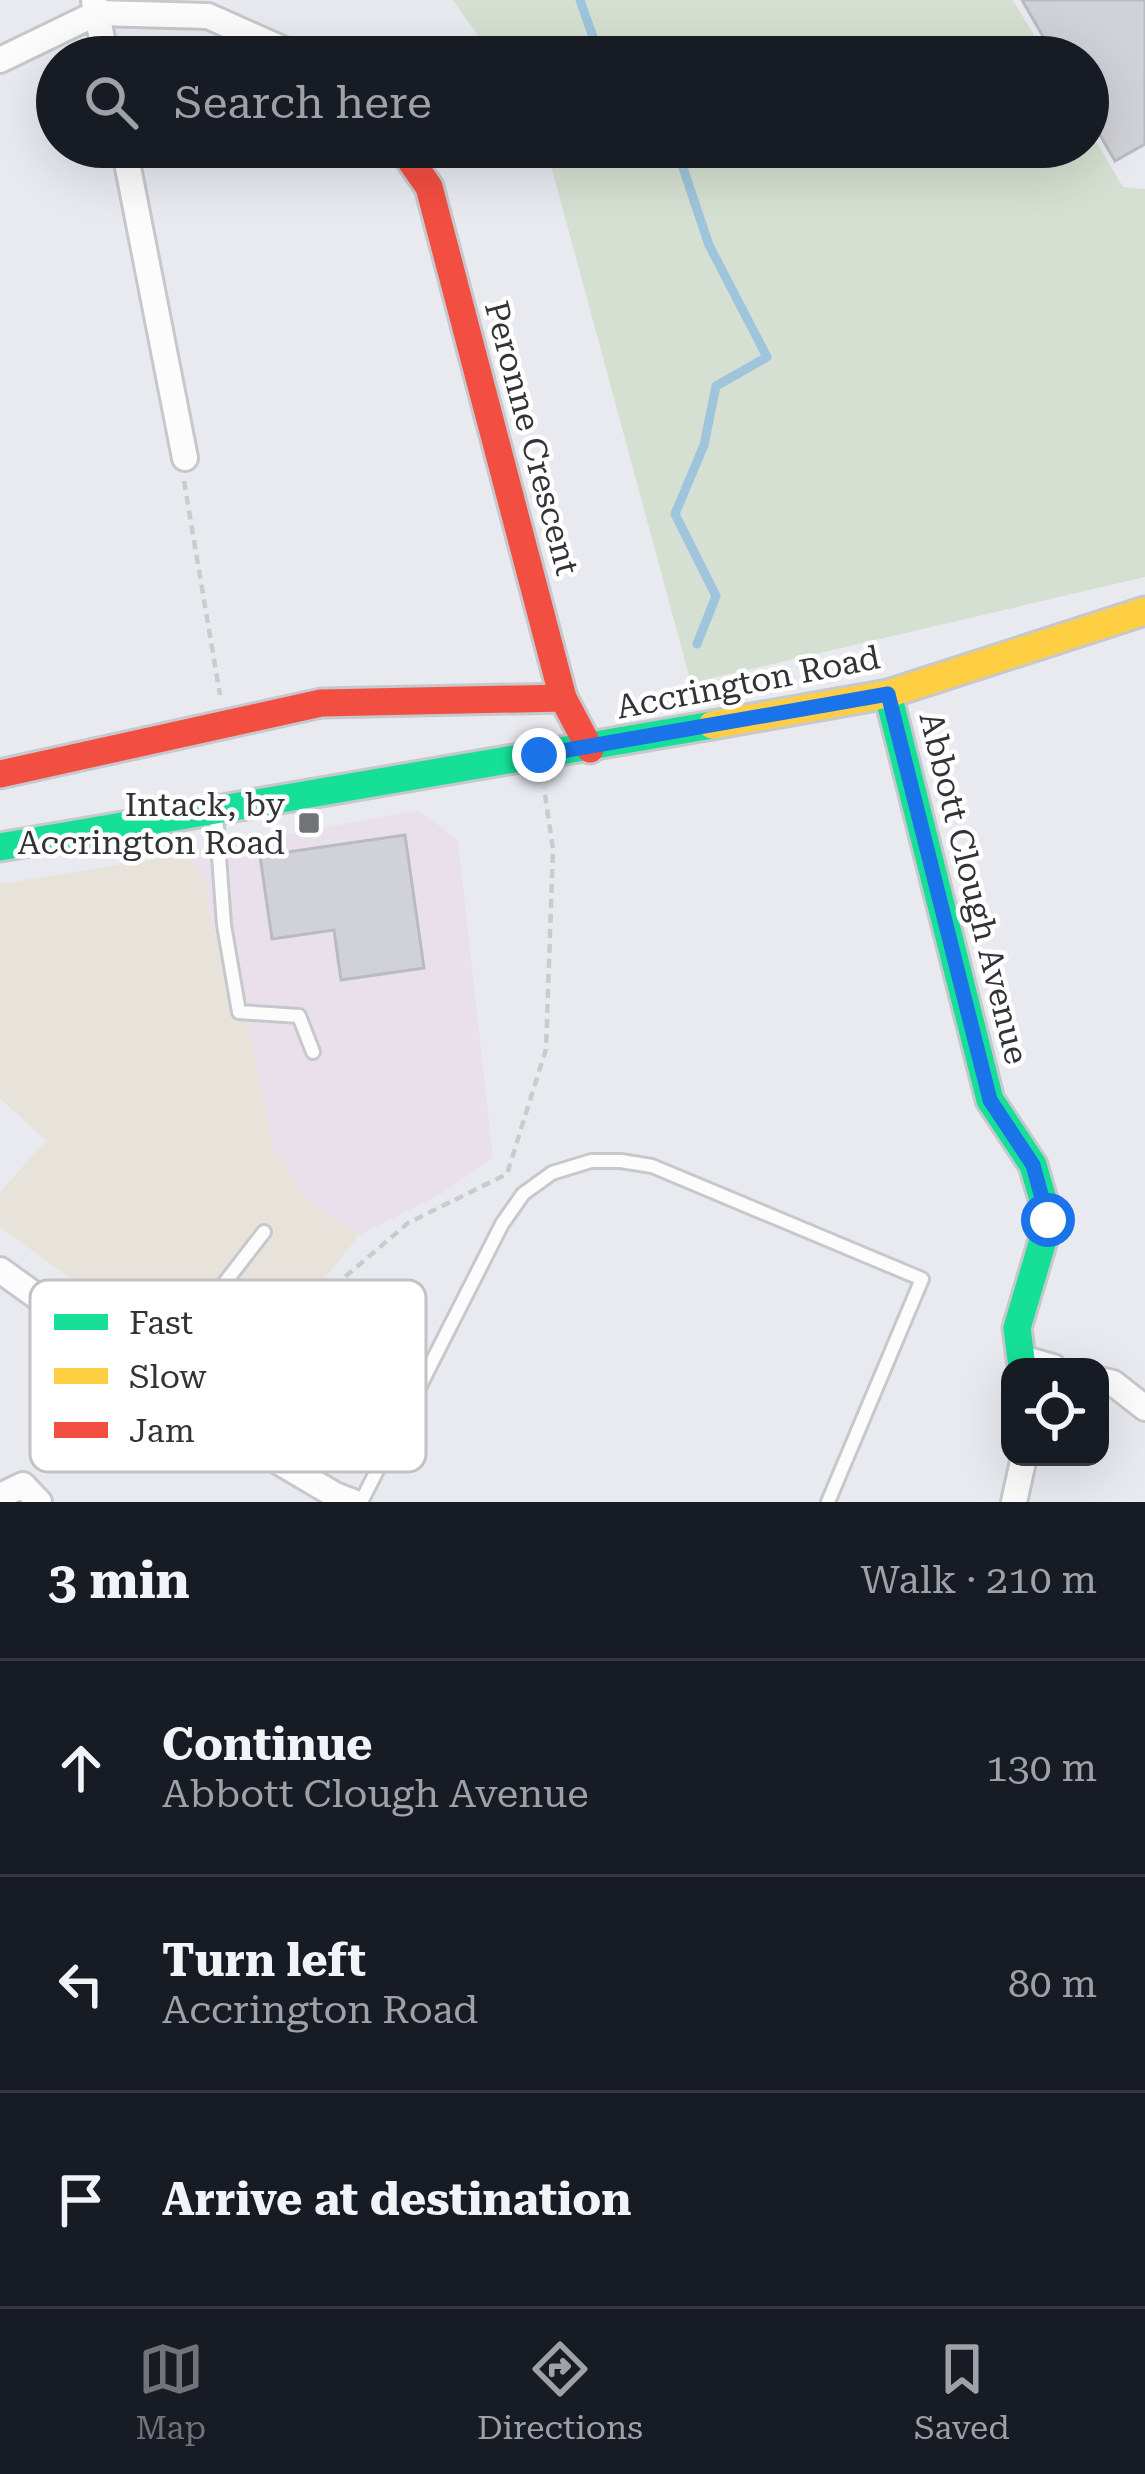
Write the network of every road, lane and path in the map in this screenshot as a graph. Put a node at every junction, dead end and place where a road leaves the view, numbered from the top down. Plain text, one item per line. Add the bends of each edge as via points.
1 (95, 6) edge
2 (42, 36) edge
3 (101, 36) edge
4 (253, 36) edge
5 (36, 40) edge
6 (0, 60) edge
7 (128, 168) edge
8 (416, 168) edge
9 (185, 458) joint
10 (1145, 611) edge
11 (888, 694) junction
12 (563, 698) junction
13 (225, 724) junction
14 (590, 749) junction
15 (539, 755) junction
16 (0, 774) edge
17 (216, 813) junction
18 (0, 847) edge
19 (313, 1052) dead end
20 (264, 1232) dead end
21 (0, 1270) edge
22 (227, 1280) edge
23 (343, 1280) edge
24 (30, 1291) edge
25 (1021, 1358) edge
26 (426, 1370) edge
27 (1109, 1382) edge
28 (1145, 1408) edge
29 (1022, 1466) edge
30 (294, 1472) edge
31 (373, 1472) edge
32 (0, 1496) edge
33 (39, 1502) edge
34 (357, 1502) edge
35 (829, 1502) edge
36 (1014, 1502) edge

1 - 2 street
1 - 3 street
1 - 4 street via 208,16
5 - 6 street
7 - 9 street
8 - 12 street, Peronne Crescent via 429,187
9 - 13 path
10 - 11 street, Accrington Road
11 - 14 street, Accrington Road
11 - 25 street, Abbott Clough Avenue via 990,1100 1033,1165 1048,1220 1018,1328
12 - 13 street via 321,703
12 - 14 street, Peronne Crescent
13 - 16 street
14 - 15 street, Accrington Road
15 - 17 street, Accrington Road
15 - 23 path via 554,849 546,1049 507,1174 408,1223
17 - 18 street, Accrington Road
17 - 19 lane via 239,1012 298,1016
20 - 22 lane
21 - 24 street
26 - 35 lane via 523,1194 552,1173 591,1161 652,1166 922,1279
27 - 28 street
29 - 36 street
30 - 34 street
31 - 34 lane
32 - 33 street via 23,1485

